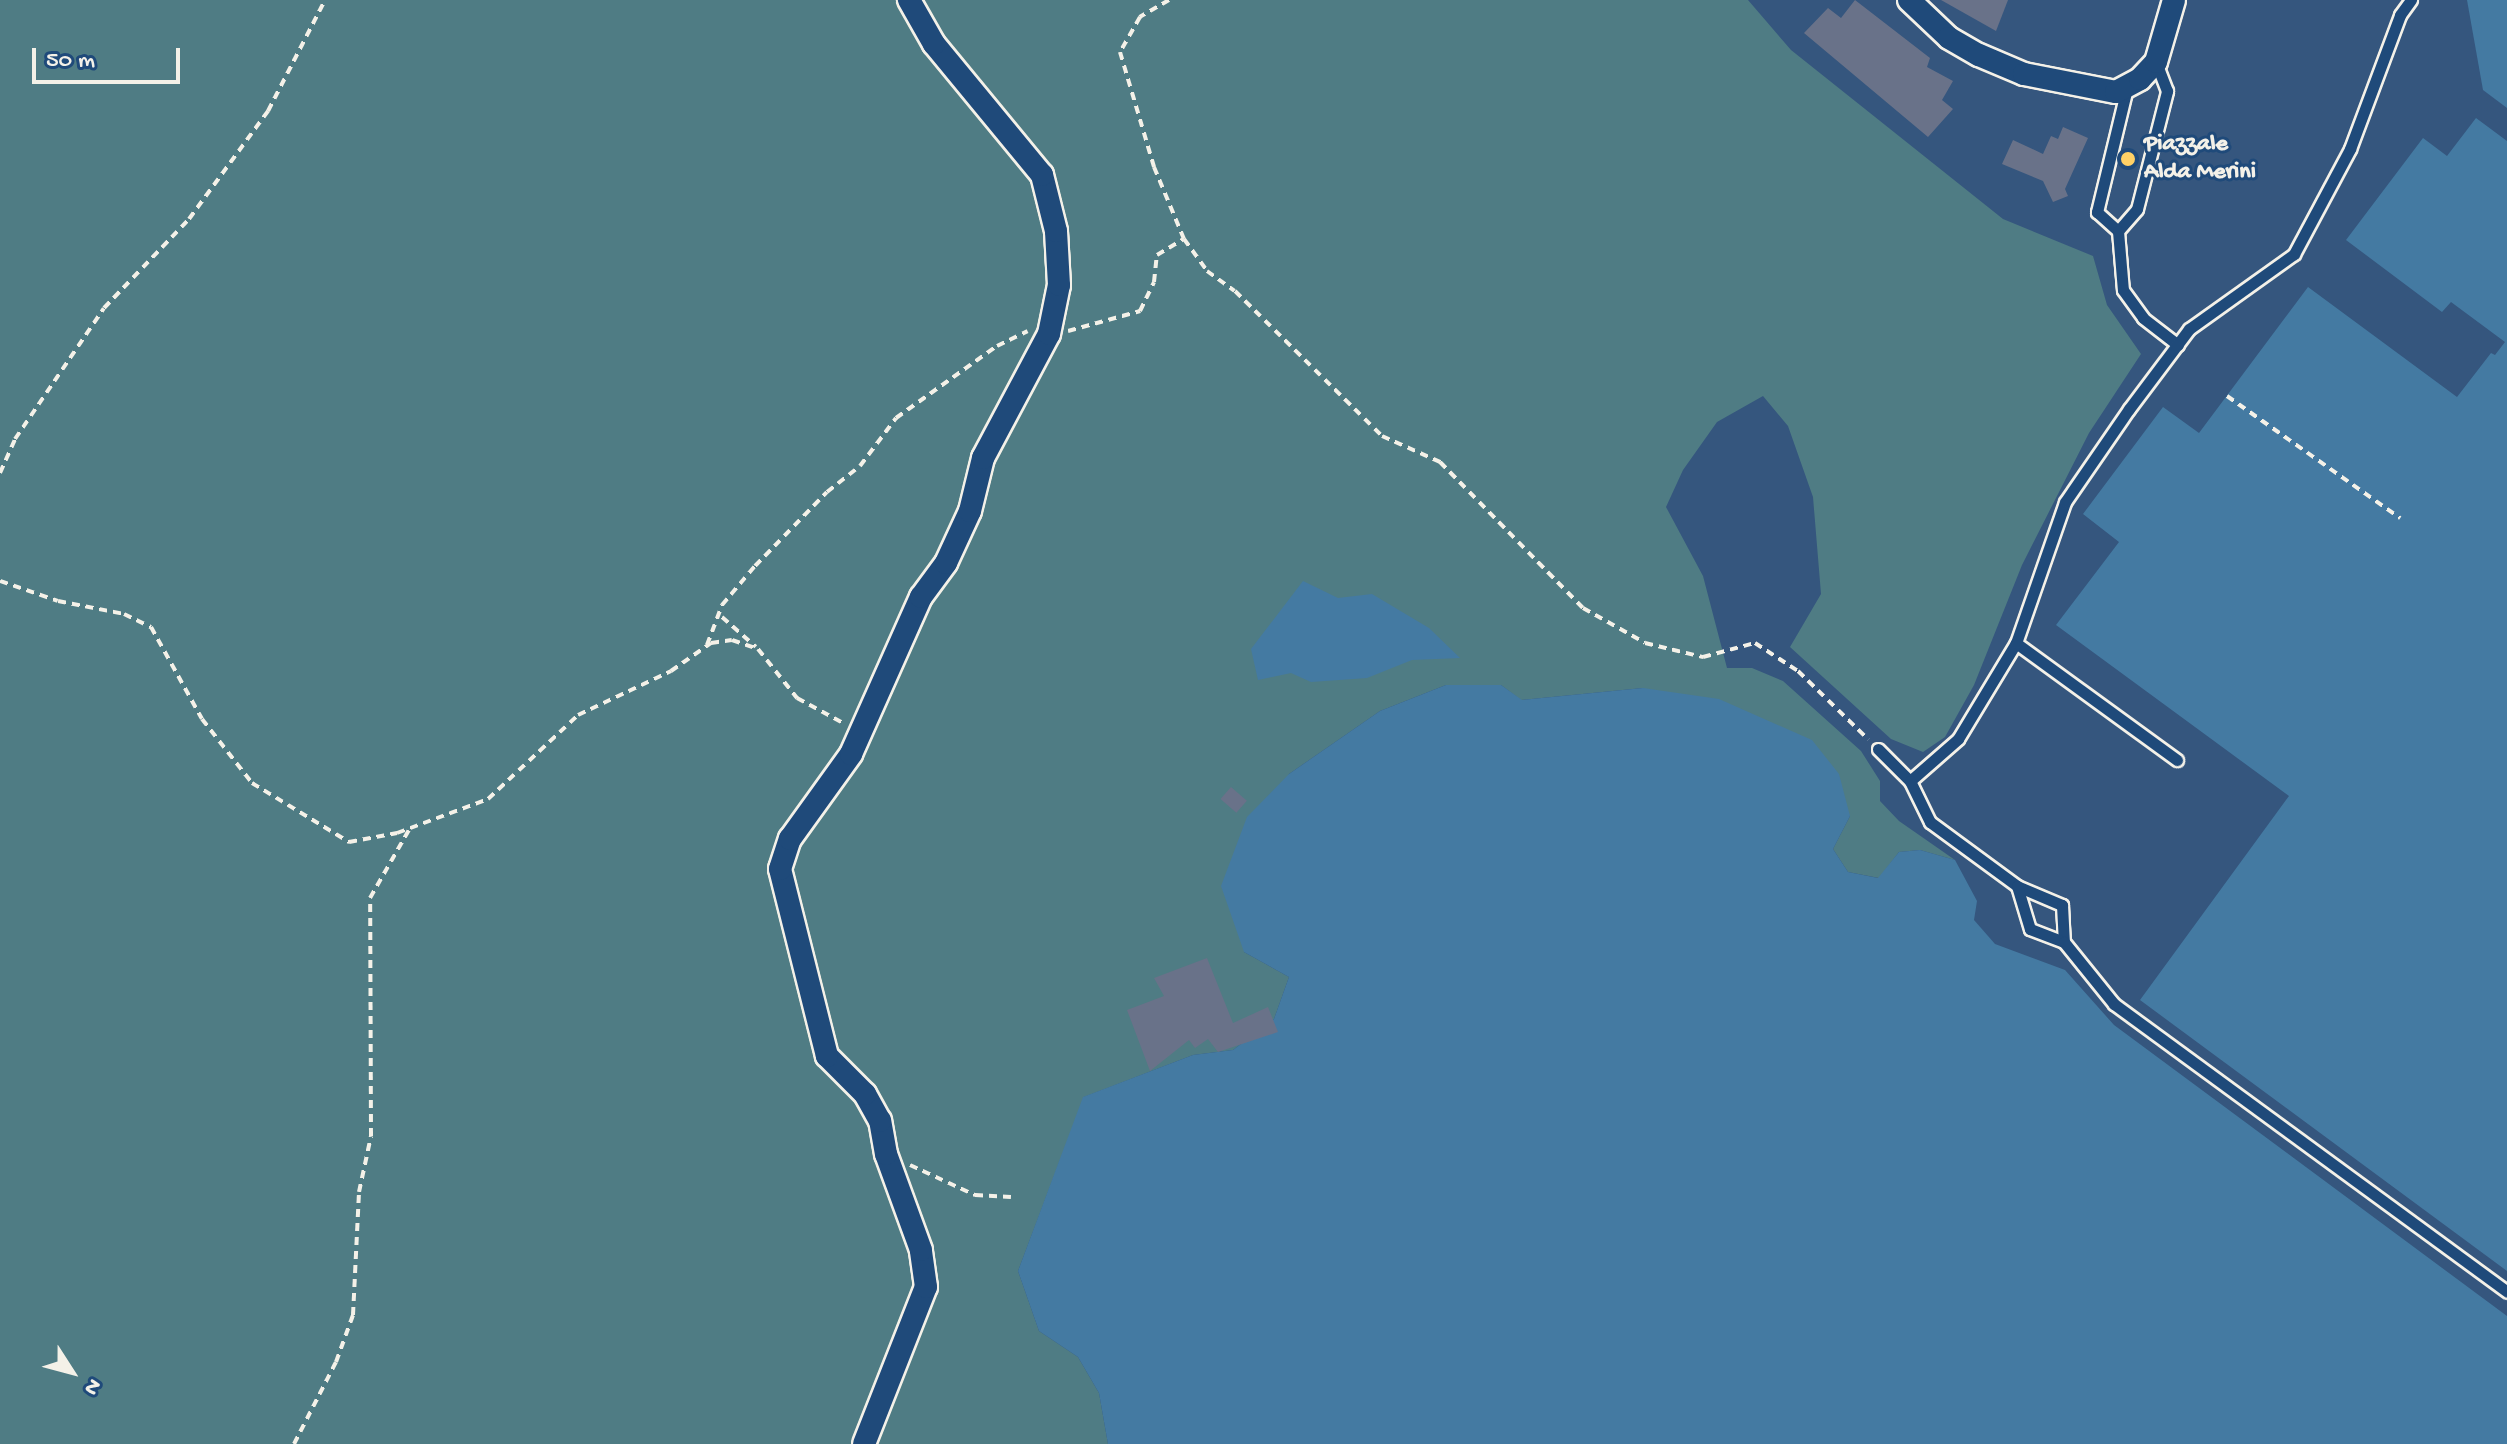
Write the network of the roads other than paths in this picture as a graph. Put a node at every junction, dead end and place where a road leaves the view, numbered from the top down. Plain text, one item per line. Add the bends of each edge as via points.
1 (909, 0) edge
2 (1909, 0) edge
3 (2174, 0) edge
4 (2411, 0) edge
5 (2156, 62) junction
6 (2127, 87) junction
7 (2118, 231) junction
8 (2178, 345) junction
9 (2016, 643) junction
10 (1878, 749) road end
11 (2177, 760) dead end
12 (1910, 781) junction
13 (2017, 886) junction
14 (2064, 942) junction
15 (2507, 1292) edge
16 (864, 1444) edge

1 - 16 street via 934,44 1042,175 1056,231 1059,285 1049,334 983,458 970,511 946,563 921,597 851,754 790,839 780,869 827,1056 865,1094 880,1121 886,1154 921,1250 926,1287
2 - 6 street via 1949,38 2024,74 2076,88 2116,92
3 - 5 street
4 - 8 lane via 2400,15 2350,149 2294,254 2189,329
5 - 6 street
5 - 7 lane via 2167,91 2137,209
6 - 7 lane via 2097,212
7 - 8 lane via 2123,290 2143,318
8 - 9 lane via 2065,502
9 - 11 lane
9 - 12 lane via 1958,739
10 - 12 lane
12 - 13 lane via 1930,822
13 - 14 lane via 2030,929
13 - 14 lane via 2062,905
14 - 15 lane via 2114,1004

